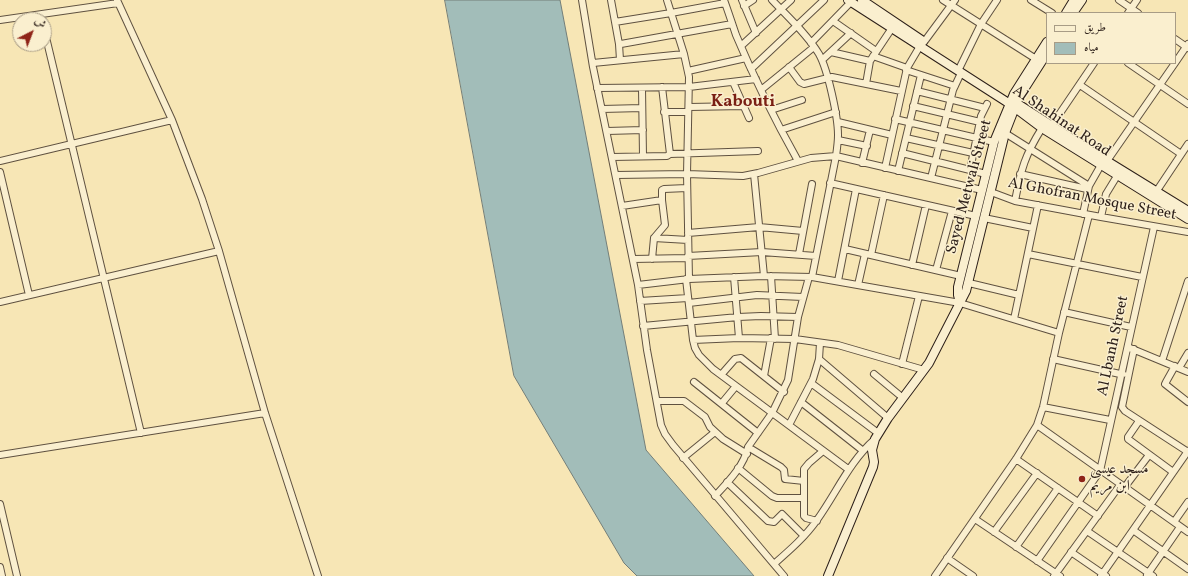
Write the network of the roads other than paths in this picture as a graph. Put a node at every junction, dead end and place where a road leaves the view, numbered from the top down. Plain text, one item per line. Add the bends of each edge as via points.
1 (582, 0) edge
2 (611, 0) edge
3 (667, 0) edge
4 (753, 0) edge
5 (772, 0) edge
6 (791, 0) edge
7 (824, 0) edge
8 (862, 0) edge
9 (943, 0) edge
10 (997, 0) edge
11 (1031, 0) edge
12 (1074, 0) edge
13 (1082, 0) edge
14 (1119, 0) edge
15 (1137, 0) edge
16 (725, 1) edge
17 (850, 1) edge
18 (117, 2) edge
19 (743, 3) edge
20 (953, 3) edge
21 (875, 4) edge
22 (781, 10) junction
23 (1130, 11) edge
24 (1050, 12) edge
25 (1067, 12) edge
26 (1074, 12) edge
27 (670, 13) junction
28 (52, 15) edge
29 (12, 19) edge
30 (0, 20) edge
31 (833, 21) junction
32 (615, 22) junction
33 (732, 24) junction
34 (981, 24) junction
35 (797, 26) junction
36 (892, 28) junction
37 (756, 33) junction
38 (678, 34) junction
39 (851, 34) junction
40 (1176, 40) edge
41 (621, 44) dead end
42 (922, 44) junction
43 (1046, 44) edge
44 (812, 45) junction
45 (741, 46) junction
46 (1187, 46) edge
47 (50, 52) edge
48 (831, 52) junction
49 (684, 54) junction
50 (1046, 54) edge
51 (873, 56) junction
52 (746, 58) junction
53 (1036, 59) junction
54 (620, 60) junction
55 (822, 60) junction
56 (1176, 62) edge
57 (592, 63) junction
58 (1093, 64) edge
59 (1129, 64) edge
60 (1174, 64) edge
61 (789, 67) junction
62 (751, 69) junction
63 (906, 69) junction
64 (960, 70) junction
65 (688, 71) junction
66 (921, 75) junction
67 (827, 77) junction
68 (756, 79) junction
69 (733, 82) junction
70 (866, 84) junction
71 (1080, 85) junction
72 (1160, 85) junction
73 (955, 86) junction
74 (689, 87) junction
75 (597, 88) junction
76 (642, 88) junction
77 (662, 88) junction
78 (761, 90) junction
79 (902, 91) junction
80 (917, 91) junction
81 (802, 100) dead end
82 (951, 100) junction
83 (1013, 104) junction
84 (1188, 104) edge
85 (744, 106) junction
86 (913, 106) junction
87 (642, 108) junction
88 (602, 109) junction
89 (688, 109) junction
90 (771, 110) junction
91 (664, 112) junction
92 (836, 112) junction
93 (947, 114) junction
94 (749, 118) dead end
95 (895, 119) junction
96 (172, 120) junction
97 (838, 122) junction
98 (910, 122) junction
99 (980, 122) junction
100 (1134, 122) junction
101 (1052, 125) junction
102 (1042, 128) junction
103 (642, 130) junction
104 (781, 130) junction
105 (870, 130) junction
106 (943, 130) junction
107 (606, 131) junction
108 (1005, 133) junction
109 (892, 135) junction
110 (906, 138) junction
111 (976, 138) junction
112 (838, 140) junction
113 (994, 142) junction
114 (72, 144) junction
115 (1188, 144) edge
116 (939, 145) junction
117 (867, 146) junction
118 (1029, 149) junction
119 (758, 151) dead end
120 (902, 153) junction
121 (973, 153) junction
122 (670, 154) junction
123 (688, 154) junction
124 (1181, 154) junction
125 (643, 156) junction
126 (836, 156) junction
127 (612, 157) junction
128 (0, 160) edge
129 (798, 161) junction
130 (935, 162) junction
131 (862, 163) junction
132 (1104, 163) junction
133 (885, 168) junction
134 (970, 170) junction
135 (898, 171) junction
136 (0, 172) edge
137 (687, 174) junction
138 (754, 174) junction
139 (986, 174) junction
140 (1020, 174) junction
141 (616, 175) junction
142 (1117, 176) junction
143 (931, 178) junction
144 (830, 183) junction
145 (812, 184) dead end
146 (687, 188) junction
147 (1088, 188) junction
148 (856, 189) junction
149 (987, 191) junction
150 (1156, 192) junction
151 (884, 196) junction
152 (662, 200) junction
153 (1015, 200) junction
154 (926, 205) junction
155 (1038, 205) junction
156 (622, 206) junction
157 (952, 211) junction
158 (1188, 211) edge
159 (1086, 214) junction
160 (976, 216) junction
161 (1101, 217) junction
162 (984, 218) junction
163 (1188, 219) edge
164 (759, 227) junction
165 (1154, 227) junction
166 (1033, 228) junction
167 (803, 231) junction
168 (1188, 232) edge
169 (688, 237) junction
170 (654, 238) junction
171 (845, 249) junction
172 (219, 251) junction
173 (762, 252) junction
174 (799, 254) junction
175 (868, 254) junction
176 (1028, 254) junction
177 (816, 256) junction
178 (688, 257) junction
179 (633, 259) junction
180 (652, 259) junction
181 (1076, 264) junction
182 (912, 265) junction
183 (936, 270) junction
184 (764, 276) junction
185 (771, 276) junction
186 (961, 276) junction
187 (734, 277) junction
188 (810, 277) junction
189 (1142, 277) junction
190 (104, 278) junction
191 (687, 279) junction
192 (1188, 280) edge
193 (838, 281) junction
194 (969, 283) junction
195 (858, 284) junction
196 (638, 285) junction
197 (773, 295) junction
198 (1019, 295) junction
199 (29, 296) junction
200 (919, 296) junction
201 (736, 297) junction
202 (803, 297) junction
203 (688, 300) junction
204 (640, 301) junction
205 (0, 302) edge
206 (1182, 302) junction
207 (960, 303) junction
208 (1188, 305) edge
209 (1064, 312) junction
210 (774, 316) junction
211 (738, 317) junction
212 (798, 317) junction
213 (1014, 319) junction
214 (691, 322) junction
215 (643, 326) junction
216 (1131, 327) junction
217 (1059, 333) junction
218 (739, 338) junction
219 (773, 339) junction
220 (795, 339) junction
221 (693, 340) junction
222 (820, 343) junction
223 (1127, 346) junction
224 (1134, 349) junction
225 (1188, 353) edge
226 (819, 359) junction
227 (1053, 359) junction
228 (1162, 361) junction
229 (902, 364) junction
230 (1177, 367) junction
231 (924, 370) junction
232 (1129, 372) junction
233 (1188, 372) edge
234 (874, 374) dead end
235 (1120, 374) junction
236 (721, 375) junction
237 (764, 376) junction
238 (694, 382) dead end
239 (811, 383) junction
240 (736, 386) junction
241 (784, 392) junction
242 (903, 398) junction
243 (657, 401) junction
244 (801, 402) junction
245 (1188, 402) edge
246 (722, 403) junction
247 (1043, 406) junction
248 (265, 413) junction
249 (772, 413) junction
250 (888, 418) junction
251 (1110, 420) junction
252 (1139, 421) junction
253 (789, 425) junction
254 (1037, 425) junction
255 (714, 432) junction
256 (141, 433) junction
257 (758, 433) junction
258 (876, 436) junction
259 (822, 450) junction
260 (862, 450) junction
261 (747, 451) junction
262 (1188, 452) edge
263 (0, 455) edge
264 (1149, 455) junction
265 (683, 458) junction
266 (1016, 459) junction
267 (1186, 459) edge
268 (738, 468) junction
269 (848, 469) junction
270 (1100, 471) junction
271 (1173, 472) junction
272 (1037, 473) junction
273 (804, 481) junction
274 (727, 482) junction
275 (1122, 487) junction
276 (1058, 488) junction
277 (715, 496) junction
278 (804, 498) junction
279 (1079, 502) junction
280 (1188, 502) edge
281 (0, 504) edge
282 (1150, 506) junction
283 (1098, 516) junction
284 (975, 519) junction
285 (817, 521) junction
286 (1174, 522) junction
287 (1180, 527) junction
288 (1133, 530) junction
289 (1087, 531) junction
290 (994, 532) junction
291 (1188, 532) edge
292 (804, 536) junction
293 (1016, 547) junction
294 (1164, 551) junction
295 (1071, 552) junction
296 (1118, 552) junction
297 (947, 558) junction
298 (1037, 561) junction
299 (774, 564) junction
300 (0, 567) edge
301 (1188, 569) edge
302 (970, 575) edge
303 (1057, 575) edge
304 (1103, 575) edge
305 (1149, 575) edge
306 (2, 576) edge
307 (17, 576) edge
308 (318, 576) edge
309 (784, 576) edge
310 (828, 576) edge
311 (935, 576) edge

1 - 57 street
2 - 32 street
3 - 27 street
4 - 19 street
5 - 22 street
6 - 22 street
7 - 35 street
8 - 21 street
9 - 20 street
10 - 34 street
11 - 24 street
12 - 25 street
13 - 26 street
14 - 23 street
15 - 23 street
16 - 27 street
16 - 33 street
17 - 31 street
17 - 36 street
18 - 28 street
18 - 96 street
19 - 37 street
20 - 34 street
20 - 42 street
21 - 42 street
22 - 35 street
22 - 37 street
27 - 32 street
27 - 38 street
29 - 30 street
31 - 39 street
31 - 44 street
32 - 54 street
33 - 38 street
33 - 45 street
34 - 53 street
34 - 64 street
35 - 44 street
35 - 62 street
36 - 42 street
36 - 51 street
37 - 45 street
38 - 41 street
38 - 49 street
39 - 48 street
39 - 51 street
40 - 46 street
42 - 63 street
42 - 64 street, Al Shahinat Road
43 - 53 street, Sayed Metwali Street
44 - 55 street
44 - 61 street
45 - 52 street
46 - 56 street
47 - 114 street
48 - 51 street
48 - 55 street
49 - 54 street
49 - 65 street
50 - 83 street, Sayed Metwali Street
51 - 63 street
51 - 70 street
52 - 62 street
52 - 65 street
53 - 83 street, Sayed Metwali Street
54 - 57 street
55 - 67 street
57 - 75 street
58 - 71 street
59 - 72 street
60 - 72 street
61 - 67 street via 804,84
61 - 78 street
62 - 68 street
63 - 66 street
63 - 79 street
64 - 73 street
64 - 83 street, Al Shahinat Road
65 - 74 street
66 - 73 street
66 - 80 street
67 - 70 street
67 - 92 street
68 - 69 street
68 - 78 street
69 - 74 street
69 - 85 street
70 - 79 street
71 - 100 street
71 - 101 street
72 - 84 street
72 - 100 street
73 - 82 street
74 - 77 street
74 - 89 street
75 - 76 street
75 - 88 street
76 - 77 street
76 - 87 street
77 - 91 street
78 - 90 street
79 - 95 street
80 - 82 street
80 - 86 street
81 - 90 street
82 - 93 street
82 - 99 street via 986,106
83 - 101 street, Al Shahinat Road
83 - 102 street, Al Shahinat Road
83 - 108 street, Sayed Metwali Street
83 - 113 street, Sayed Metwali Street
85 - 89 street
85 - 94 street
86 - 93 street
86 - 98 street
87 - 88 street
87 - 103 street
88 - 107 street
89 - 91 street
89 - 123 street
90 - 104 street
91 - 122 street
92 - 97 street
92 - 104 street
93 - 99 street
93 - 106 street
95 - 98 street
95 - 109 street
96 - 114 street
96 - 172 street
97 - 105 street
97 - 112 street
98 - 106 street
98 - 110 street
99 - 111 street
100 - 124 street
100 - 132 street
101 - 132 street, Al Shahinat Road
102 - 118 street
102 - 132 street, Al Shahinat Road
103 - 107 street
103 - 125 street
104 - 129 street
105 - 109 street
105 - 117 street
106 - 111 street
106 - 116 street
107 - 127 street
108 - 118 street
108 - 149 street, Sayed Metwali Street
109 - 133 street
110 - 116 street
110 - 120 street
111 - 113 street
111 - 121 street
112 - 117 street
112 - 126 street
113 - 139 street, Sayed Metwali Street
114 - 128 street
114 - 190 street
115 - 124 street
116 - 121 street
116 - 130 street
117 - 131 street
118 - 140 street
118 - 147 street
119 - 123 street
120 - 130 street
120 - 135 street
121 - 134 street
122 - 123 street
122 - 125 street
123 - 137 street
124 - 150 street
125 - 127 street
126 - 129 street, Al Ghofran Mosque Street
126 - 131 street, Al Ghofran Mosque Street
126 - 144 street
127 - 141 street
129 - 138 street, Al Ghofran Mosque Street
130 - 134 street
130 - 143 street
131 - 133 street, Al Ghofran Mosque Street
132 - 142 street, Al Shahinat Road
132 - 147 street
132 - 150 street, Al Shahinat Road
133 - 135 street, Al Ghofran Mosque Street
134 - 139 street
135 - 143 street, Al Ghofran Mosque Street
136 - 199 street
137 - 138 street, Al Ghofran Mosque Street
137 - 141 street, Al Ghofran Mosque Street
137 - 146 street
138 - 164 street
139 - 149 street, Sayed Metwali Street
140 - 147 street
140 - 153 street
141 - 156 street
142 - 161 street via 1106,194
142 - 163 street, Al Shahinat Road
143 - 149 street, Al Ghofran Mosque Street
144 - 148 street
144 - 177 street
145 - 167 street
146 - 152 street via 664,189
146 - 169 street
147 - 159 street
148 - 151 street
148 - 171 street
149 - 153 street, Al Ghofran Mosque Street
149 - 160 street, Sayed Metwali Street
149 - 162 street, Sayed Metwali Street
150 - 158 street, Al Shahinat Road
151 - 154 street
151 - 175 street
152 - 156 street
152 - 170 street via 665,225
153 - 155 street, Al Ghofran Mosque Street
154 - 157 street
154 - 182 street
155 - 159 street, Al Ghofran Mosque Street
155 - 166 street
156 - 179 street
157 - 160 street
157 - 183 street
159 - 161 street, Al Ghofran Mosque Street
159 - 181 street
160 - 186 street, Sayed Metwali Street
161 - 165 street, Al Ghofran Mosque Street
162 - 166 street
162 - 194 street, Sayed Metwali Street
164 - 167 street
164 - 169 street
164 - 173 street
165 - 168 street, Al Ghofran Mosque Street
165 - 189 street, Al Lbanh Street
166 - 176 street
167 - 174 street
169 - 170 street
169 - 178 street
170 - 180 street
171 - 175 street
171 - 193 street
172 - 190 street
172 - 248 street
173 - 174 street
173 - 178 street
173 - 184 street
174 - 177 street
175 - 182 street
175 - 195 street
176 - 181 street
176 - 198 street
177 - 188 street
178 - 180 street
178 - 191 street
179 - 180 street
179 - 196 street
181 - 189 street
181 - 209 street
182 - 183 street
183 - 186 street
184 - 185 street
184 - 187 street
185 - 188 street
185 - 197 street
186 - 207 street, Sayed Metwali Street via 958,291
187 - 191 street
187 - 201 street
188 - 193 street
188 - 202 street
189 - 216 street, Al Lbanh Street
190 - 199 street
190 - 256 street
191 - 196 street
191 - 203 street
192 - 206 street
193 - 195 street
194 - 198 street
194 - 207 street, Sayed Metwali Street
195 - 200 street
196 - 204 street
197 - 201 street
197 - 202 street
197 - 210 street
198 - 213 street
199 - 205 street
200 - 207 street
200 - 229 street
201 - 203 street
201 - 211 street
202 - 212 street
203 - 204 street
203 - 214 street
204 - 215 street
206 - 208 street
206 - 228 street
207 - 213 street
207 - 231 street, Sayed Metwali Street
209 - 216 street
209 - 217 street
210 - 211 street
210 - 212 street
210 - 219 street
211 - 214 street
211 - 218 street
212 - 220 street
213 - 217 street
214 - 215 street
214 - 221 street
215 - 243 street
216 - 223 street, Al Lbanh Street
217 - 227 street
218 - 219 street
218 - 221 street
219 - 220 street
219 - 237 street
220 - 222 street
220 - 241 street via 791,372
221 - 236 street via 699,355
222 - 226 street
222 - 229 street via 838,345
223 - 224 street
223 - 235 street, Al Lbanh Street
224 - 228 street
224 - 232 street
225 - 230 street
226 - 239 street
226 - 250 street
227 - 235 street
227 - 247 street
228 - 230 street
229 - 231 street
230 - 233 street
230 - 245 street via 1166,384
231 - 242 street, Sayed Metwali Street
232 - 235 street
232 - 252 street via 1122,405 1125,411
234 - 242 street
235 - 251 street, Al Lbanh Street
236 - 237 street via 739,357
236 - 240 street
237 - 241 street
238 - 246 street
239 - 244 street
239 - 258 street
240 - 246 street
240 - 249 street
241 - 249 street
242 - 250 street, Sayed Metwali Street
243 - 255 street via 684,401 704,417
243 - 265 street via 663,429
244 - 253 street
244 - 260 street
246 - 257 street
247 - 251 street
247 - 254 street
248 - 256 street
248 - 308 street
249 - 253 street
249 - 257 street
250 - 258 street, Sayed Metwali Street
251 - 270 street, Al Lbanh Street
252 - 262 street
252 - 264 street via 1128,439
253 - 259 street
254 - 266 street
254 - 270 street
255 - 261 street
255 - 265 street
256 - 263 street
257 - 261 street
258 - 260 street
258 - 310 street, Sayed Metwali Street via 872,450 873,467
259 - 269 street
259 - 273 street via 805,467
260 - 269 street
261 - 268 street
261 - 273 street via 781,467 786,479
262 - 267 street
264 - 271 street
264 - 275 street
265 - 277 street
266 - 272 street
266 - 284 street
267 - 271 street
268 - 274 street
268 - 278 street via 772,496
269 - 285 street
270 - 275 street
270 - 279 street
271 - 282 street
272 - 276 street
272 - 290 street
273 - 278 street
274 - 277 street
274 - 292 street via 768,522 774,522 782,514
275 - 282 street
275 - 283 street
276 - 279 street
276 - 293 street
277 - 299 street
278 - 285 street via 804,516
279 - 283 street
279 - 298 street
280 - 286 street
281 - 307 street
282 - 286 street
282 - 288 street
283 - 289 street
284 - 290 street
284 - 297 street
285 - 292 street
286 - 287 street
287 - 291 street
287 - 294 street
288 - 294 street
288 - 296 street
289 - 295 street
289 - 296 street
290 - 293 street
292 - 299 street
293 - 298 street
294 - 301 street
294 - 305 street
295 - 303 street
295 - 304 street
296 - 304 street
296 - 305 street
297 - 302 street
297 - 311 street
298 - 303 street
299 - 309 street
300 - 306 street

